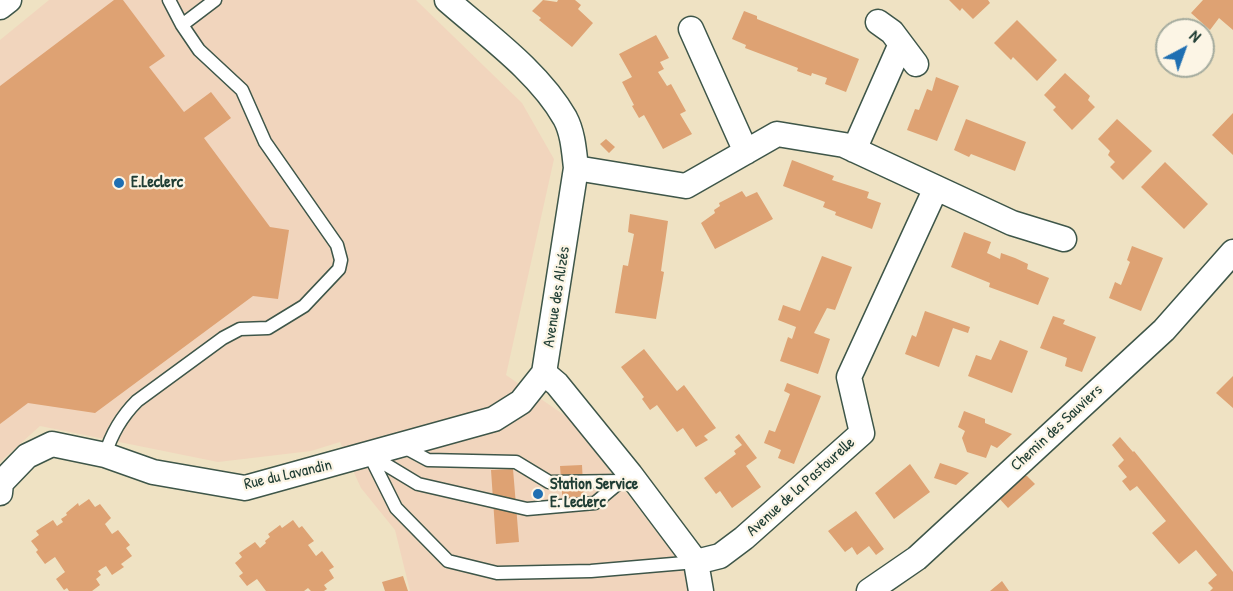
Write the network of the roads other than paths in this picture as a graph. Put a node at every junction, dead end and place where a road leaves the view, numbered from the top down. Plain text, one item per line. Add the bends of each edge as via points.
1 (9, 0) edge
2 (169, 0) edge
3 (215, 0) edge
4 (447, 0) edge
5 (0, 7) edge
6 (879, 22) dead end
7 (182, 25) junction
8 (691, 29) dead end
9 (900, 46) junction
10 (916, 64) dead end
11 (854, 150) junction
12 (746, 152) junction
13 (576, 168) junction
14 (936, 188) junction
15 (1064, 239) dead end
16 (1233, 252) edge
17 (544, 374) junction
18 (401, 446) junction
19 (369, 454) junction
20 (105, 455) junction
21 (625, 478) junction
22 (0, 487) edge
23 (696, 562) junction
24 (701, 591) edge
25 (869, 591) edge

1 - 5 street
2 - 7 lane
3 - 7 lane
4 - 13 street, Avenue des Alizés via 541,84 566,119
6 - 9 street via 892,32
7 - 20 lane via 199,50 242,90 265,142 337,245 339,269 304,306 268,328 240,330 223,338 137,401 108,444
8 - 12 street
9 - 10 street
9 - 11 street
11 - 12 street via 777,134
11 - 14 street
12 - 13 street via 686,186
13 - 17 street, Avenue des Alizés
14 - 15 street via 1012,223
14 - 23 street, Avenue de la Pastourelle via 849,377 862,433 744,538 720,556
16 - 25 street, Chemin des Sauviers via 1155,338 917,558
17 - 18 street, Rue du Lavandin via 521,402 494,419
17 - 21 street via 557,384
18 - 19 street, Rue du Lavandin
18 - 21 lane via 428,459 516,462 549,482
19 - 20 street, Rue du Lavandin via 245,488 153,472
19 - 21 lane via 418,484 527,509 596,503
19 - 23 lane via 396,508 448,561 497,573 591,572
20 - 22 street, Rue du Lavandin via 52,444 27,456
21 - 23 street
23 - 24 street

